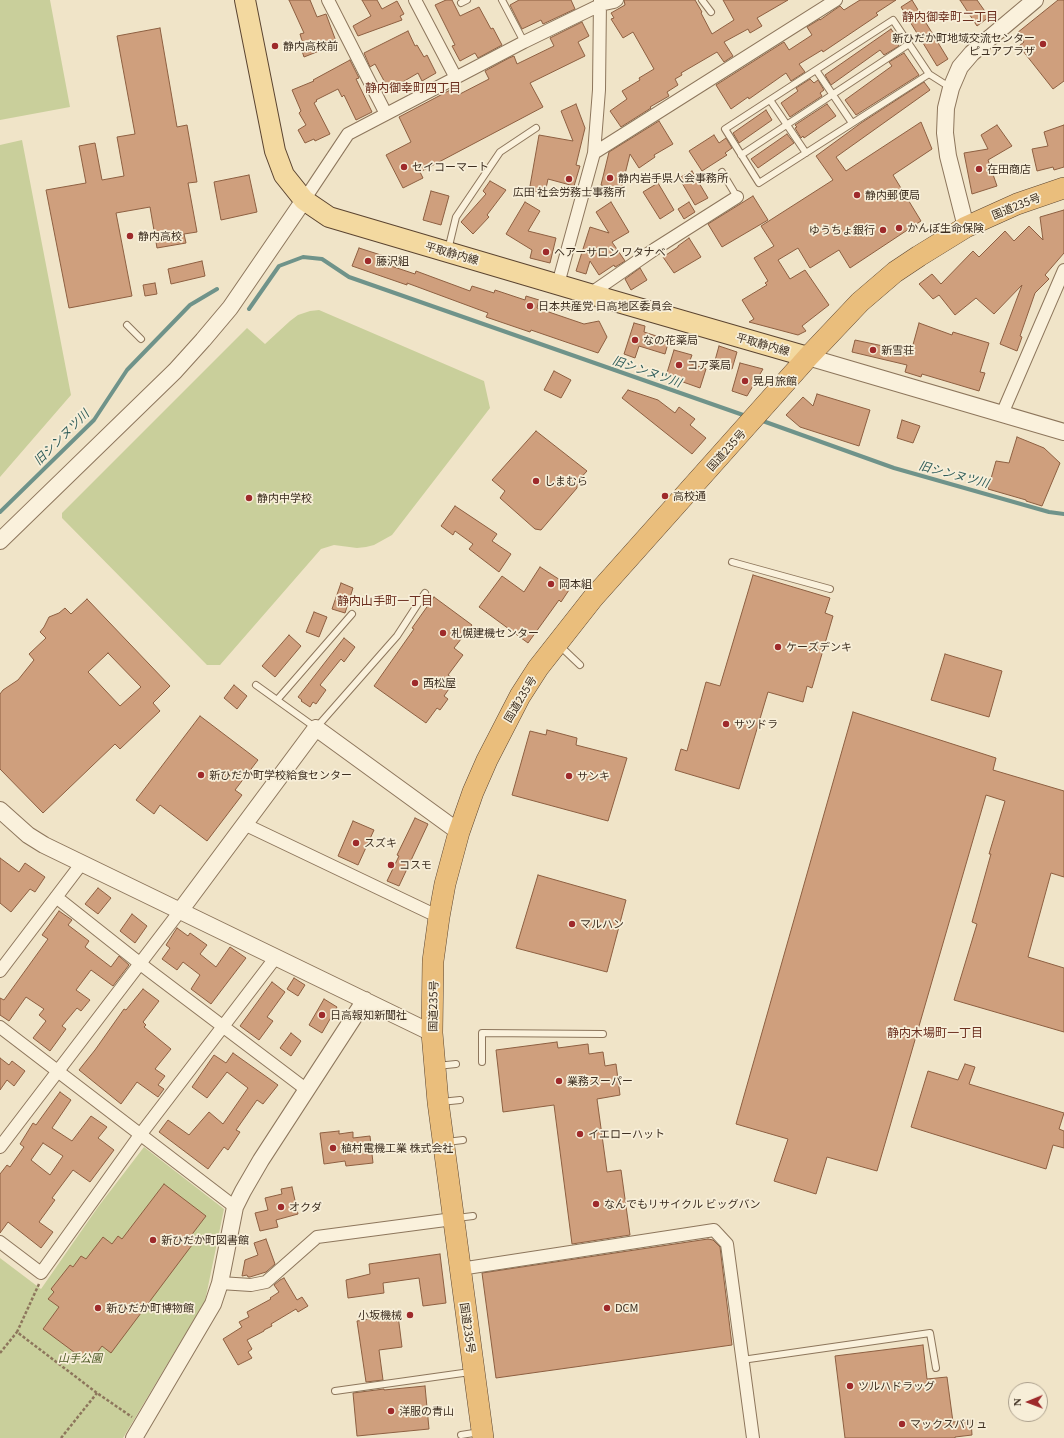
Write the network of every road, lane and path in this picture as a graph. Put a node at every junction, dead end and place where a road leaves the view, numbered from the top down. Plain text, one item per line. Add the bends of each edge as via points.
1 (328, 0) edge
2 (415, 0) edge
3 (468, 0) edge
4 (502, 0) edge
5 (617, 0) edge
6 (702, 0) edge
7 (836, 0) edge
8 (1036, 0) edge
9 (248, 1) edge
10 (600, 2) edge
11 (461, 3) dead end
12 (710, 12) dead end
13 (524, 42) junction
14 (909, 44) junction
15 (816, 70) junction
16 (929, 74) junction
17 (456, 78) junction
18 (951, 88) junction
19 (833, 94) junction
20 (770, 100) junction
21 (386, 114) junction
22 (852, 123) junction
23 (787, 125) junction
24 (536, 128) dead end
25 (594, 153) junction
26 (806, 153) junction
27 (741, 155) junction
28 (722, 172) dead end
29 (1064, 188) edge
30 (736, 197) joint
31 (304, 200) junction
32 (966, 227) junction
33 (448, 252) junction
34 (1064, 270) edge
35 (558, 284) junction
36 (590, 294) junction
37 (127, 325) dead end
38 (141, 339) dead end
39 (808, 357) junction
40 (1002, 414) junction
41 (1064, 432) edge
42 (0, 541) edge
43 (732, 562) dead end
44 (830, 589) dead end
45 (425, 593) dead end
46 (352, 614) dead end
47 (558, 643) junction
48 (580, 665) dead end
49 (256, 685) dead end
50 (277, 700) junction
51 (316, 728) junction
52 (0, 810) edge
53 (244, 824) junction
54 (459, 832) junction
55 (82, 863) junction
56 (56, 898) junction
57 (180, 911) junction
58 (439, 917) junction
59 (276, 957) junction
60 (139, 963) junction
61 (0, 971) edge
62 (365, 1000) junction
63 (0, 1027) edge
64 (223, 1027) junction
65 (432, 1033) junction
66 (603, 1034) dead end
67 (482, 1062) dead end
68 (456, 1064) dead end
69 (435, 1066) junction
70 (58, 1070) junction
71 (306, 1090) junction
72 (460, 1100) dead end
73 (438, 1102) junction
74 (140, 1135) junction
75 (0, 1147) edge
76 (236, 1207) junction
77 (463, 1217) junction
78 (0, 1242) edge
79 (460, 1269) junction
80 (41, 1273) junction
81 (220, 1283) junction
82 (17, 1332) junction
83 (0, 1353) edge
84 (742, 1360) junction
85 (936, 1368) dead end
86 (474, 1372) junction
87 (335, 1391) dead end
88 (97, 1393) junction
89 (138, 1431) edge
90 (461, 1435) dead end
91 (483, 1435) edge
92 (61, 1438) edge
93 (753, 1438) edge

1 - 21 street
2 - 17 street
3 - 11 lane
4 - 13 lane
5 - 10 street
6 - 12 lane
7 - 25 street
8 - 18 street via 972,53 960,67
9 - 31 main road, 平取静内線 via 275,152 284,176
10 - 13 street
10 - 25 street via 599,90
13 - 17 street
14 - 15 lane via 893,20
14 - 16 lane
14 - 19 lane
15 - 19 lane
15 - 20 lane
16 - 18 lane
16 - 22 lane
17 - 21 street
18 - 32 street via 946,108 948,156
19 - 22 lane
19 - 23 lane
20 - 23 lane
20 - 27 lane via 725,129
21 - 31 street via 348,134
22 - 26 lane
23 - 26 lane
23 - 27 lane
24 - 33 lane via 500,152 456,217
25 - 35 street
26 - 27 lane via 759,183
28 - 30 lane
29 - 32 highway, 国道235号 via 1017,204
30 - 36 street via 654,249
31 - 33 main road, 平取静内線 via 329,217
31 - 42 street via 230,308 203,340
32 - 39 highway, 国道235号 via 895,272 860,302
33 - 35 main road, 平取静内線
34 - 40 street
35 - 36 main road, 平取静内線
36 - 39 main road, 平取静内線
37 - 38 lane
39 - 40 street
39 - 47 highway, 国道235号 via 593,598
40 - 41 street
43 - 44 lane
45 - 51 lane via 397,636
46 - 50 lane
47 - 48 lane
47 - 54 highway, 国道235号 via 520,696 502,730 473,792
49 - 50 lane
50 - 51 lane
51 - 53 street
51 - 54 street
52 - 55 street via 28,835
53 - 57 street
53 - 58 street
54 - 58 highway, 国道235号
55 - 56 street
55 - 57 street
56 - 60 street
56 - 61 street
57 - 59 street
57 - 60 street
58 - 65 highway, 国道235号 via 433,961
59 - 62 street
59 - 64 street
60 - 64 street
60 - 70 street
62 - 65 street
62 - 71 street
63 - 70 street
64 - 71 street
64 - 74 street
65 - 69 highway, 国道235号
66 - 67 lane via 482,1033
68 - 69 lane
69 - 73 highway, 国道235号
70 - 74 street
70 - 75 street
71 - 76 street via 261,1160
72 - 73 lane
73 - 77 highway, 国道235号 via 453,1141
74 - 76 street
74 - 80 street
76 - 81 street
77 - 79 highway, 国道235号
77 - 81 street via 317,1237 266,1282 251,1285
78 - 80 street
79 - 84 street via 714,1230 727,1244
79 - 86 highway, 国道235号
80 - 82 path via 40,1281
81 - 89 street via 213,1304 200,1328
82 - 83 path
82 - 88 path
84 - 85 lane via 930,1333
84 - 93 street
86 - 87 lane
86 - 91 highway, 国道235号
88 - 89 path
88 - 92 path
90 - 91 lane

